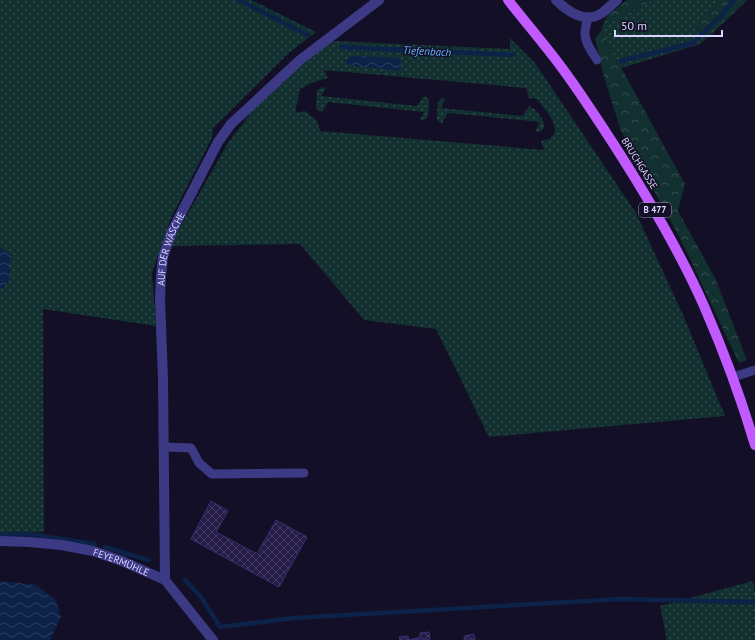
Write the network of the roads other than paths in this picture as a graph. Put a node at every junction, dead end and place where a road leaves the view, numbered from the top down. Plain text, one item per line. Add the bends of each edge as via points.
1 (379, 0) edge
2 (508, 0) edge
3 (556, 0) edge
4 (617, 0) edge
5 (588, 17) junction
6 (597, 60) dead end
7 (755, 370) edge
8 (733, 377) junction
9 (755, 445) edge
10 (164, 447) junction
11 (304, 473) dead end
12 (0, 541) edge
13 (165, 580) junction
14 (213, 640) edge

1 - 10 street, AUF DER WÄSCHE via 300,60 231,124 218,142 172,231 160,276
2 - 8 main road, BRUCHGASSE / B 477 via 563,69 637,180 690,277
3 - 5 street via 572,13
4 - 5 street via 602,13
5 - 6 lane via 585,38
7 - 8 lane
8 - 9 main road, BRUCHGASSE / B 477
10 - 11 lane via 191,448 198,463 212,474
10 - 13 street, AUF DER WÄSCHE
12 - 13 street, FEYERMÜHLE via 61,545 93,551
13 - 14 street, FEYERMÜHLE

